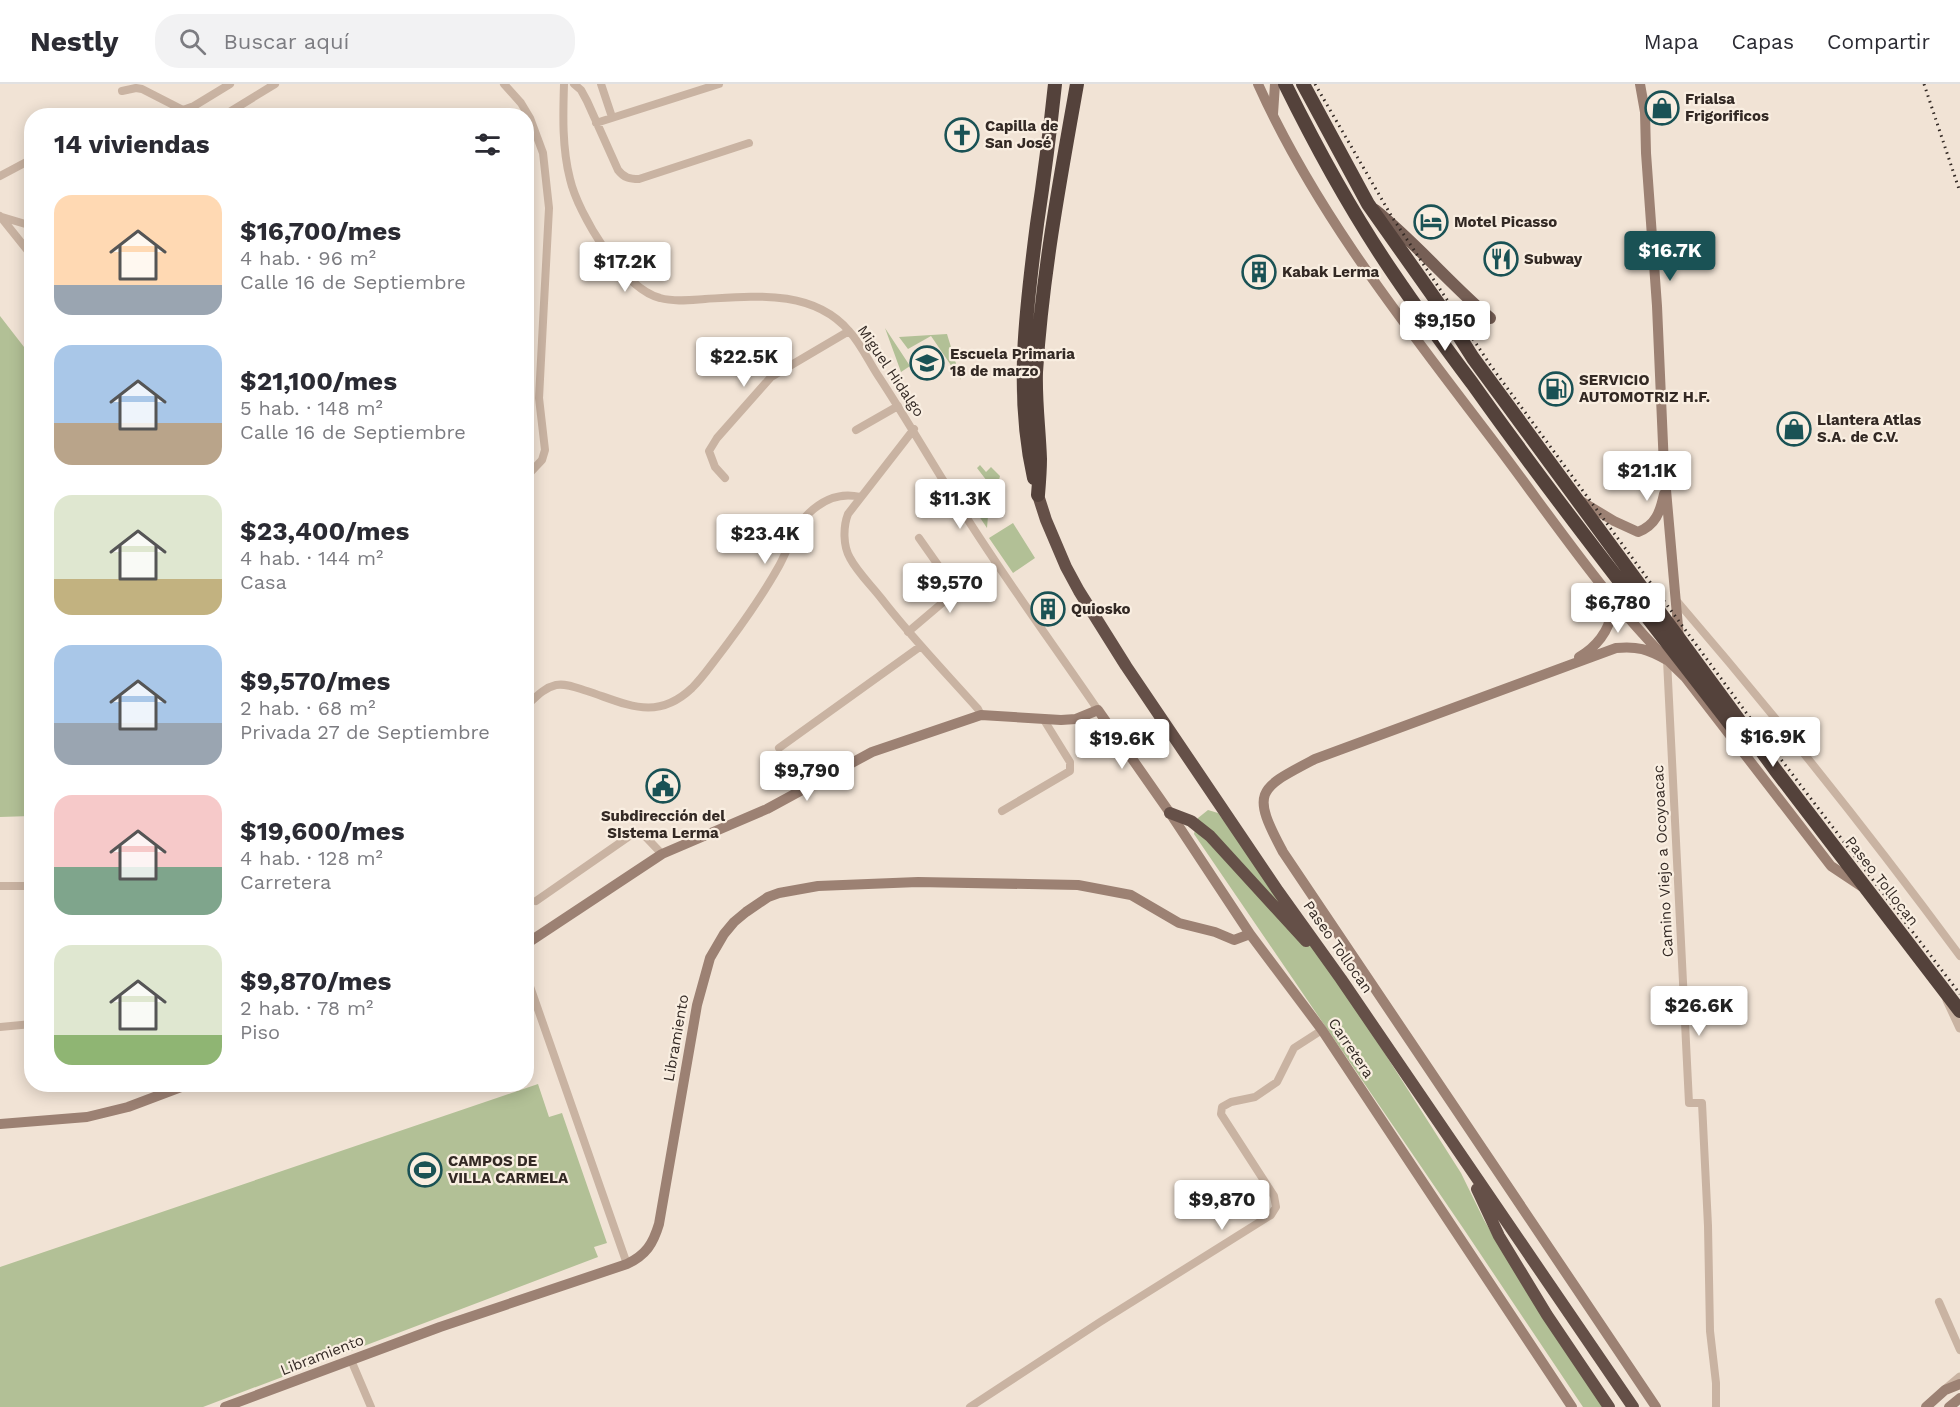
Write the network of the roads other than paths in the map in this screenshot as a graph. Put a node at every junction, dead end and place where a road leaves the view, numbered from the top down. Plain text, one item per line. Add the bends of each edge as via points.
1 (230, 84) edge
2 (275, 84) edge
3 (504, 84) edge
4 (564, 84) edge
5 (574, 84) edge
6 (601, 84) edge
7 (719, 84) edge
8 (1055, 84) edge
9 (1077, 84) edge
10 (1258, 84) edge
11 (1275, 84) edge
12 (1286, 84) edge
13 (1303, 84) edge
14 (1640, 84) edge
15 (122, 91) dead end
16 (179, 108) edge
17 (188, 108) edge
18 (236, 108) edge
19 (524, 108) edge
20 (612, 117) junction
21 (1273, 118) junction
22 (596, 123) junction
23 (534, 129) edge
24 (749, 143) dead end
25 (24, 163) edge
26 (0, 176) edge
27 (1368, 204) junction
28 (0, 216) edge
29 (24, 224) edge
30 (24, 246) edge
31 (1490, 318) dead end
32 (849, 331) junction
33 (898, 406) junction
34 (914, 429) junction
35 (856, 430) dead end
36 (534, 468) edge
37 (724, 478) dead end
38 (1666, 485) junction
39 (1038, 495) junction
40 (860, 497) junction
41 (1575, 497) junction
42 (919, 538) dead end
43 (974, 576) dead end
44 (957, 592) junction
45 (1608, 592) junction
46 (1676, 600) junction
47 (908, 632) junction
48 (1678, 638) junction
49 (921, 646) junction
50 (1666, 660) junction
51 (1566, 666) junction
52 (534, 699) edge
53 (1098, 710) junction
54 (981, 716) junction
55 (1044, 720) junction
56 (779, 748) dead end
57 (1777, 772) junction
58 (1002, 811) dead end
59 (1170, 813) junction
60 (662, 854) junction
61 (0, 886) edge
62 (24, 886) edge
63 (1869, 891) junction
64 (536, 901) dead end
65 (1250, 934) junction
66 (534, 939) edge
67 (1960, 956) edge
68 (1341, 979) junction
69 (1939, 984) junction
70 (534, 998) edge
71 (1960, 1011) edge
72 (24, 1025) edge
73 (0, 1027) edge
74 (1960, 1028) edge
75 (1322, 1030) junction
76 (168, 1092) edge
77 (0, 1124) edge
78 (1464, 1160) junction
79 (627, 1264) junction
80 (1939, 1302) dead end
81 (1960, 1350) edge
82 (351, 1359) junction
83 (1960, 1377) edge
84 (1960, 1384) edge
85 (1946, 1389) junction
86 (1960, 1398) edge
87 (225, 1407) edge
88 (371, 1407) edge
89 (970, 1407) edge
90 (1572, 1407) edge
91 (1609, 1407) edge
92 (1633, 1407) edge
93 (1656, 1407) edge
94 (1716, 1407) edge
95 (1926, 1407) edge
96 (1949, 1407) edge

1 - 17 street
2 - 18 street
3 - 19 street
4 - 32 street, Miguel Hidalgo via 566,151 575,195 609,255 641,290 660,299 680,301 772,297 800,301 824,311
5 - 22 street via 581,90
6 - 20 street
7 - 20 street
8 - 39 highway via 1023,347 1026,425
9 - 39 highway via 1040,326 1036,384
10 - 21 main road
11 - 21 main road
12 - 57 highway via 1320,153 1392,273 1596,553 1740,737
13 - 27 highway
14 - 38 main road via 1645,112
15 - 16 street via 142,89
20 - 22 street
21 - 45 main road via 1327,211 1386,298
22 - 24 street via 618,170 630,179
23 - 36 street via 543,153 549,208 539,398 545,450
25 - 26 street
27 - 31 main road via 1403,232
27 - 41 highway via 1473,358
28 - 29 street
28 - 30 street
32 - 33 street, Miguel Hidalgo
32 - 37 street via 771,378 717,438 709,451
33 - 34 street, Miguel Hidalgo
33 - 35 street
34 - 40 street
34 - 53 street, Miguel Hidalgo via 963,512
38 - 41 main road via 1657,519 1638,531
38 - 46 main road
39 - 68 highway, Paseo Tollocan via 1079,591 1231,822
40 - 47 street via 844,523 849,557
40 - 52 street via 834,496 806,516 745,618 699,680 681,697 661,707 642,708 557,685
41 - 48 highway
42 - 44 street
43 - 44 street
44 - 47 street
45 - 50 main road
45 - 51 main road via 1611,612 1606,630 1586,653
46 - 48 main road
46 - 67 street via 1760,698
47 - 49 street
48 - 57 highway
49 - 54 street
49 - 56 street
50 - 51 main road via 1634,646 1616,648
50 - 63 main road via 1685,677 1831,867
50 - 94 street, Camino Viejo a Ocoyoacac via 1689,1103 1702,1104
51 - 93 main road via 1316,759 1269,785 1263,799 1264,810 1283,852
53 - 55 main road via 1076,719
53 - 59 main road, Carretera
54 - 55 main road
54 - 60 main road via 872,752 767,809
55 - 58 street via 1070,762 1070,771
57 - 63 highway, Paseo Tollocan
59 - 65 main road, Carretera
59 - 68 highway via 1191,821 1210,836
60 - 64 street via 641,832 634,832
60 - 66 main road
61 - 62 street
63 - 69 highway, Paseo Tollocan
65 - 75 main road, Carretera
65 - 79 main road, Libramiento via 1234,940 1179,923 1131,895 1078,885 918,882 818,886 768,897 734,922 710,958 696,1005 659,1224 646,1253
68 - 78 highway, Paseo Tollocan
69 - 71 highway, Paseo Tollocan
69 - 74 street
70 - 79 street
72 - 73 street
75 - 89 street via 1294,1048 1277,1082 1255,1097 1222,1107 1221,1114 1274,1196 1276,1207 1272,1215
75 - 90 main road, Carretera
76 - 77 main road via 105,1113
78 - 91 highway via 1499,1236
78 - 92 highway, Paseo Tollocan
79 - 82 main road, Libramiento
80 - 81 street
82 - 87 main road, Libramiento
82 - 88 street
83 - 85 street
84 - 85 main road
85 - 95 main road
86 - 96 main road

